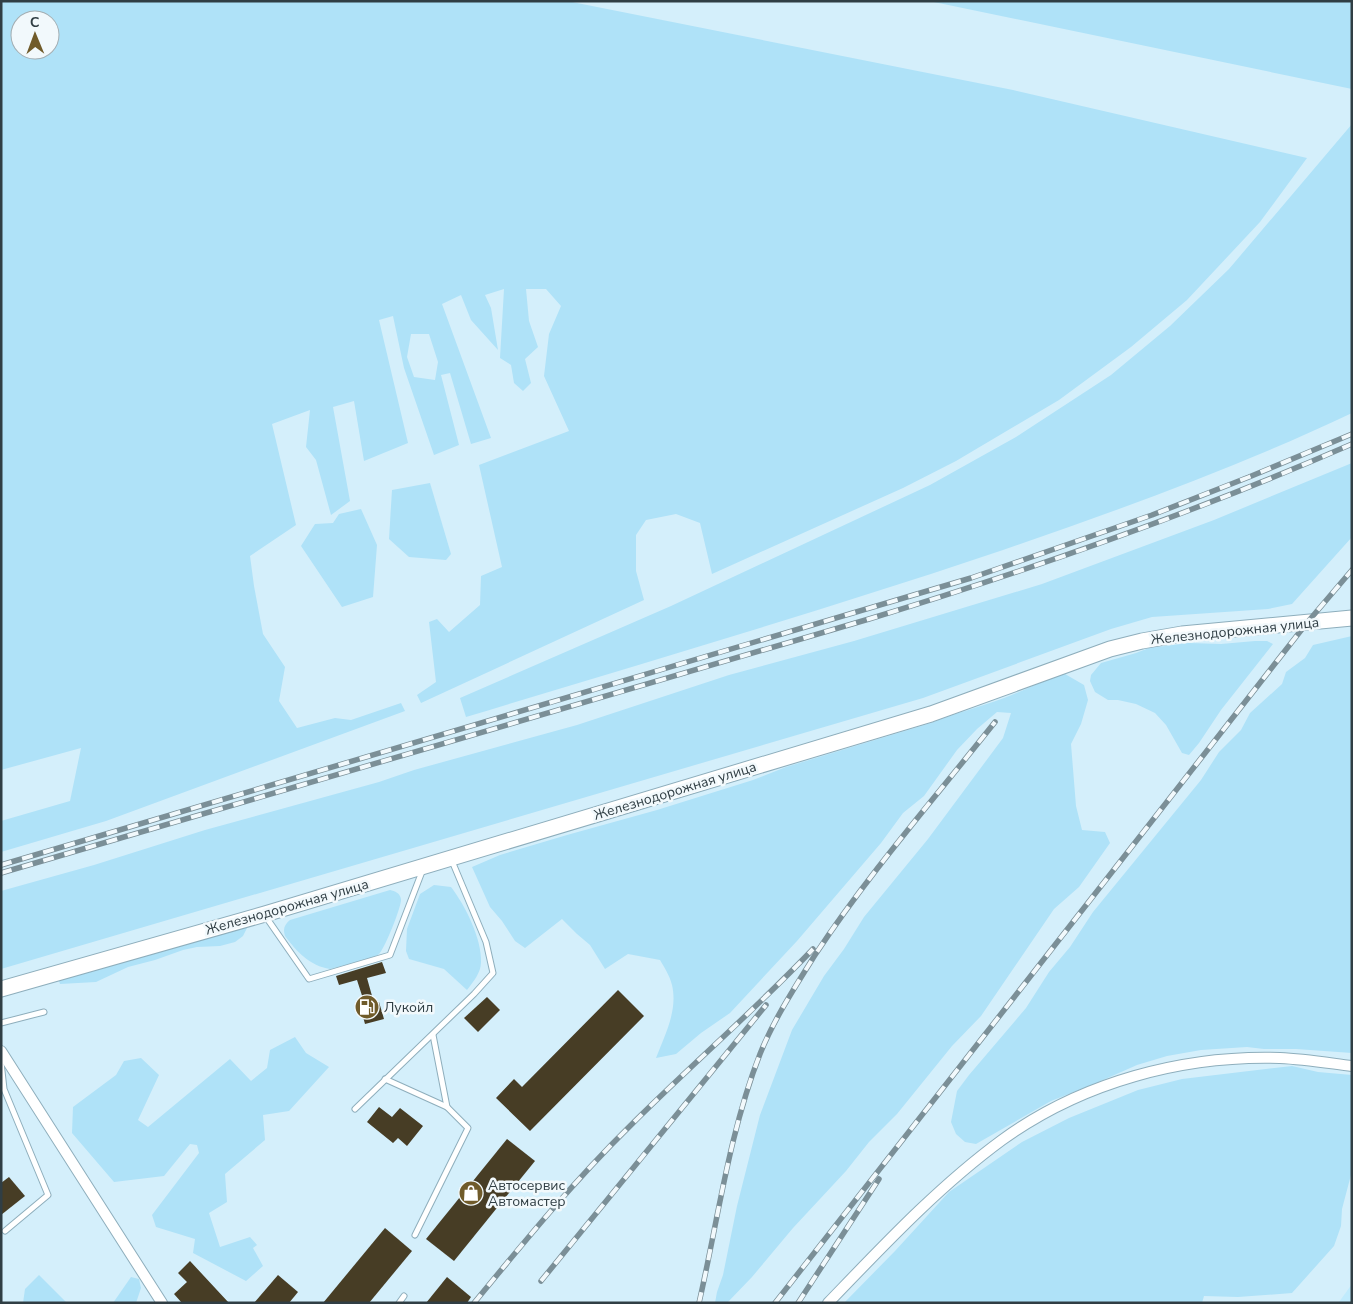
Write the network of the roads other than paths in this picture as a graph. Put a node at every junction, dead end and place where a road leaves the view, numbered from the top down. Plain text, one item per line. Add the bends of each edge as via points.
1 (1352, 618) edge
2 (451, 858) junction
3 (424, 866) junction
4 (264, 914) junction
5 (1, 990) edge
6 (44, 1012) dead end
7 (1, 1023) edge
8 (433, 1034) junction
9 (1, 1051) edge
10 (1, 1062) edge
11 (1352, 1066) edge
12 (384, 1079) junction
13 (447, 1107) junction
14 (355, 1109) dead end
15 (5, 1231) dead end
16 (415, 1235) dead end
17 (404, 1296) dead end
18 (162, 1303) edge
19 (399, 1303) edge
20 (828, 1303) edge

1 - 2 main road, Железнодорожная улица via 1182,634 1110,649 932,714
2 - 3 main road, Железнодорожная улица
2 - 8 lane via 486,942 493,973
3 - 4 main road, Железнодорожная улица
3 - 4 lane via 390,955 309,978
4 - 5 main road, Железнодорожная улица
6 - 7 lane
8 - 12 lane
8 - 13 lane
9 - 18 street
10 - 15 lane via 4,1089 48,1195
11 - 20 street via 1280,1058 1173,1066 1116,1082 1058,1106 1003,1140 946,1185
12 - 13 lane
12 - 14 lane
13 - 16 lane via 468,1128
17 - 19 lane

